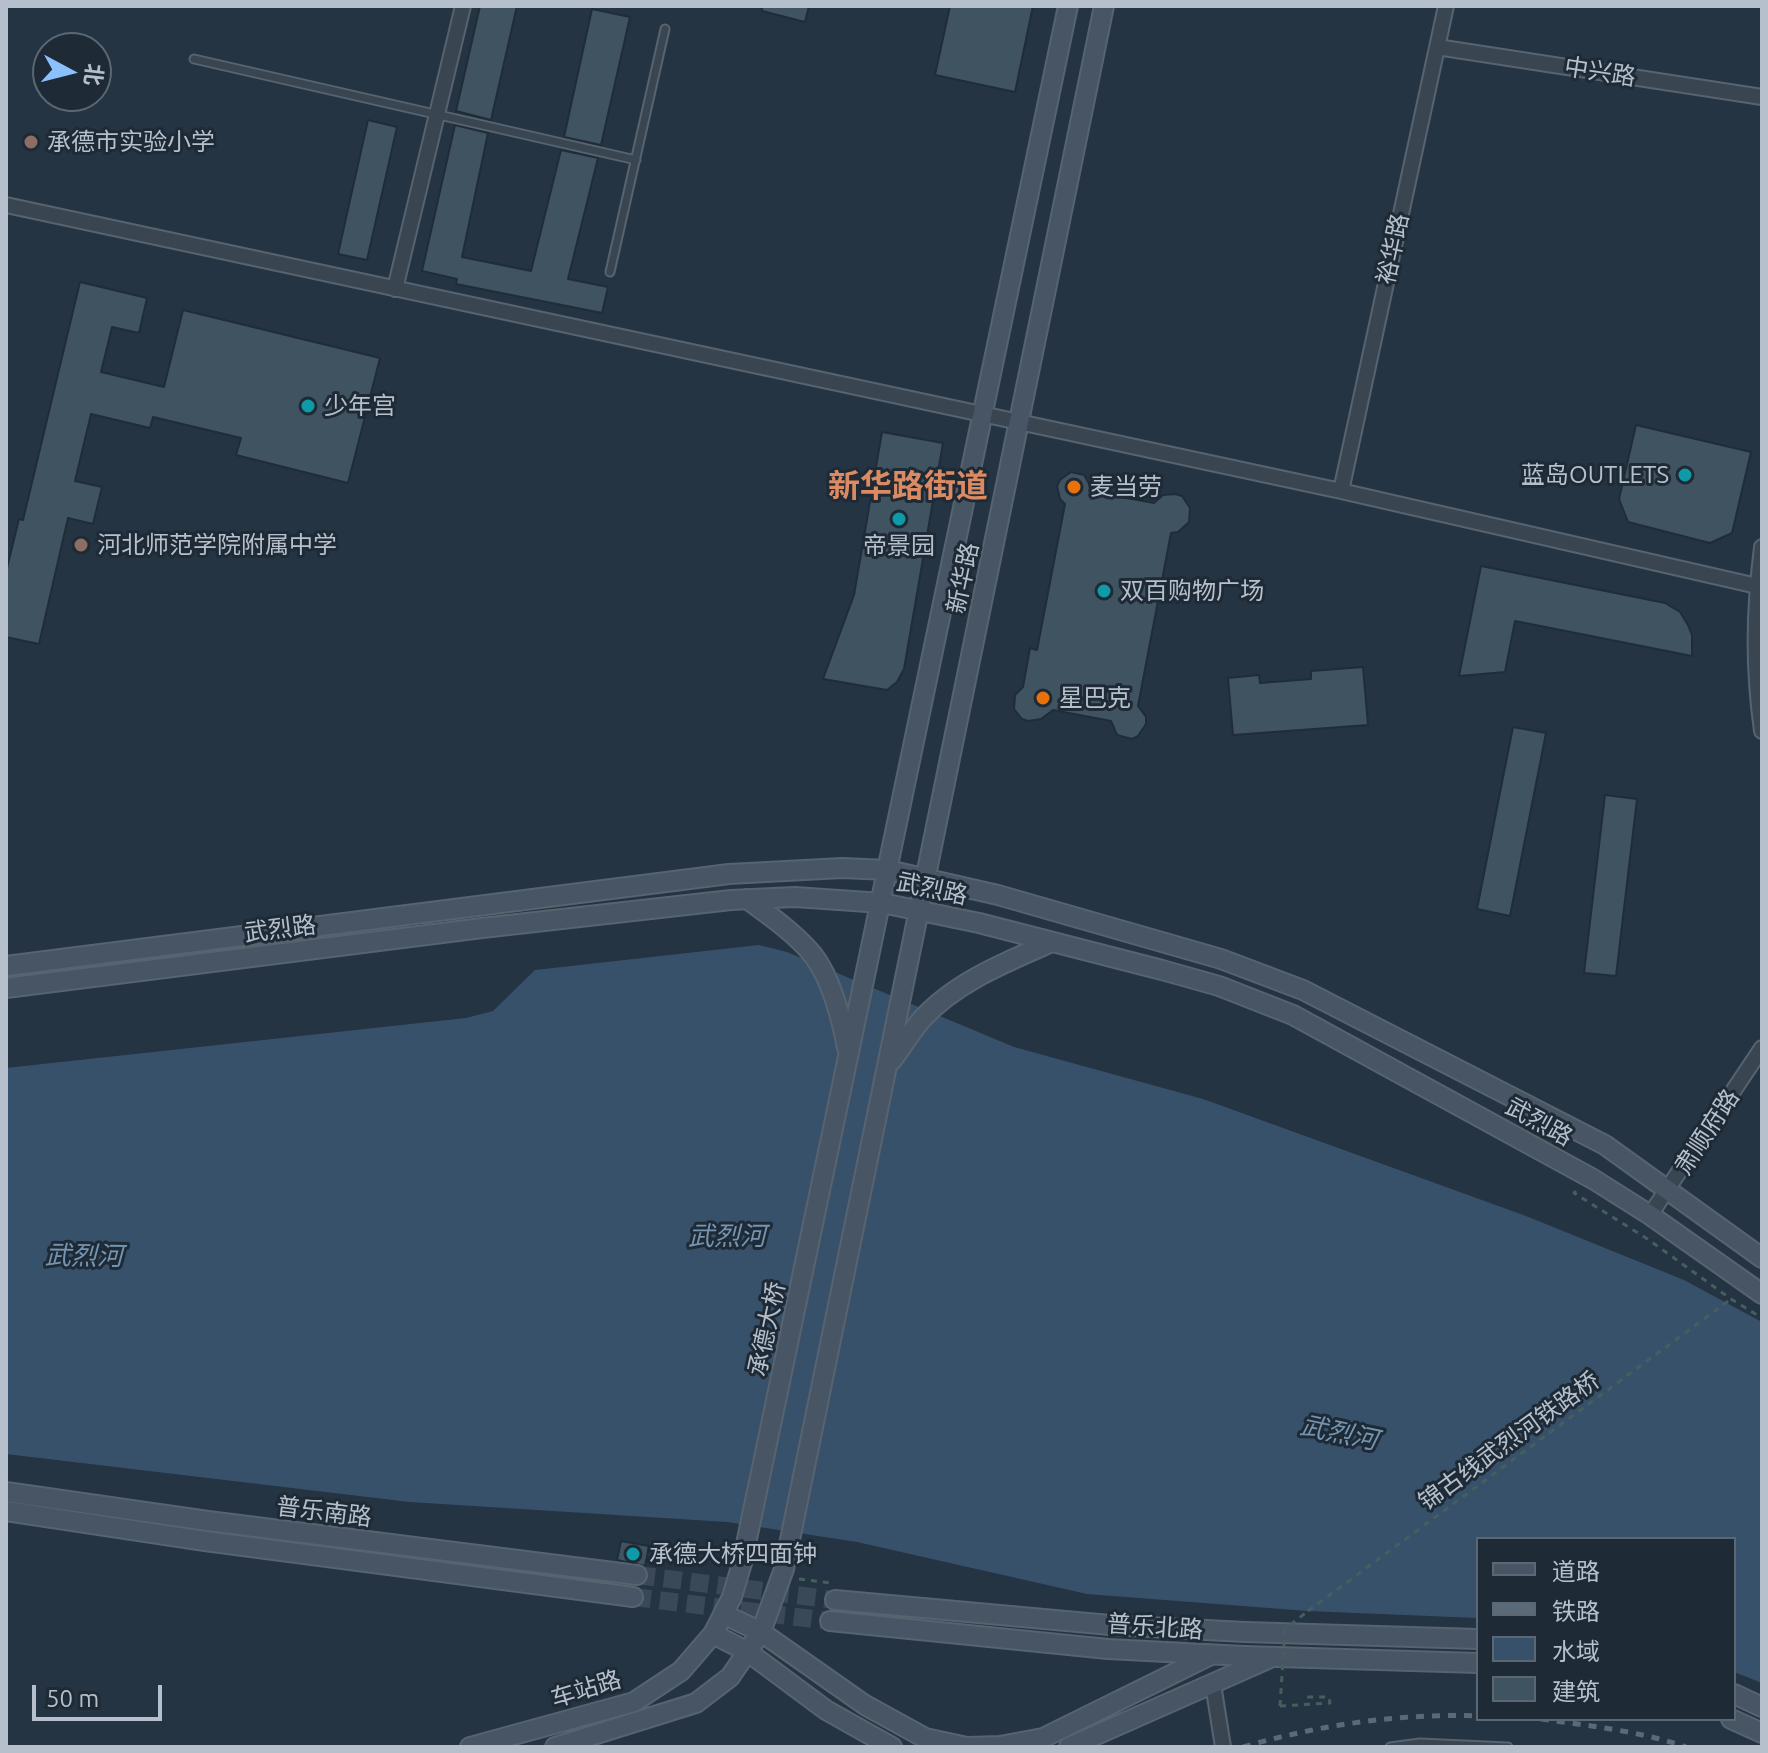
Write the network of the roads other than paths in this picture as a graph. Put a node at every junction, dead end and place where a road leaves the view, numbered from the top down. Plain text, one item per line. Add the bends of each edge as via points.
1 (463, 6) edge
2 (1068, 6) edge
3 (1104, 6) edge
4 (1446, 6) edge
5 (665, 29) dead end
6 (1437, 47) junction
7 (194, 59) dead end
8 (1762, 97) edge
9 (436, 116) junction
10 (636, 160) junction
11 (6, 205) edge
12 (610, 272) dead end
13 (395, 289) junction
14 (983, 415) junction
15 (1019, 423) junction
16 (1341, 491) junction
17 (1762, 547) edge
18 (1757, 586) junction
19 (1758, 609) edge
20 (1762, 731) edge
21 (888, 870) junction
22 (926, 879) junction
23 (747, 899) junction
24 (882, 903) junction
25 (919, 911) junction
26 (1052, 942) junction
27 (6, 966) edge
28 (6, 988) edge
29 (1762, 1048) edge
30 (849, 1058) junction
31 (888, 1065) junction
32 (1669, 1190) junction
33 (1650, 1215) junction
34 (1762, 1258) edge
35 (1762, 1294) edge
36 (6, 1492) edge
37 (6, 1511) edge
38 (742, 1563) joint
39 (637, 1575) tunnel mouth
40 (633, 1597) tunnel mouth
41 (835, 1600) tunnel mouth
42 (723, 1614) junction
43 (830, 1621) tunnel mouth
44 (761, 1632) junction
45 (1261, 1633) junction
46 (713, 1634) junction
47 (1476, 1639) edge
48 (748, 1652) junction
49 (1212, 1654) junction
50 (1273, 1657) junction
51 (1476, 1663) edge
52 (1213, 1684) junction
53 (1736, 1695) edge
54 (1762, 1707) edge
55 (1735, 1721) edge
56 (1762, 1733) edge
57 (470, 1747) edge
58 (555, 1747) edge
59 (892, 1747) edge
60 (1069, 1747) edge
61 (1223, 1747) edge
62 (1390, 1747) edge
63 (1508, 1747) edge

1 - 9 street
2 - 14 main road, 新华路
3 - 15 main road, 新华路
4 - 6 street, 裕华路
5 - 10 lane
6 - 8 street, 中兴路
6 - 16 street, 裕华路
7 - 9 lane
9 - 10 lane
9 - 13 street
10 - 12 lane
11 - 13 street
13 - 14 street
14 - 15 street
14 - 21 main road, 新华路
15 - 16 street
15 - 22 main road, 新华路
16 - 18 street
17 - 18 street
18 - 19 street
19 - 20 street via 1754,657
21 - 22 main road, 武烈路
21 - 24 main road, 新华路
21 - 27 main road, 武烈路 via 729,874
22 - 25 main road, 新华路
22 - 32 main road, 武烈路 via 1221,959 1303,990 1605,1145
23 - 24 main road, 武烈路
23 - 28 main road, 武烈路
23 - 30 main road via 814,957 841,1014
24 - 25 main road, 武烈路
24 - 30 main road, 新华路
25 - 26 main road, 武烈路
25 - 31 main road, 新华路
26 - 31 main road via 957,988 923,1019
26 - 33 main road, 武烈路 via 1219,986 1293,1015
29 - 32 street, 肃顺府路
30 - 38 main road, 承德大桥
31 - 44 main road, 车站路 via 784,1569
32 - 33 street, 肃顺府路
32 - 34 main road, 武烈路
33 - 35 main road, 武烈路
36 - 39 main road, 普乐南路
37 - 40 main road, 普乐南路
38 - 42 main road, 车站路
41 - 45 main road, 普乐北路
42 - 44 main road
42 - 46 main road, 车站路
43 - 49 main road, 普乐北路
44 - 48 main road, 车站路
44 - 49 main road via 865,1705 925,1738 967,1747 1043,1738
45 - 47 main road, 普乐北路
45 - 49 main road
46 - 48 main road
46 - 57 main road, 车站路 via 681,1671 634,1702
48 - 58 main road, 车站路 via 730,1677 696,1703
48 - 59 main road via 826,1710
49 - 50 main road, 普乐北路
50 - 51 main road, 普乐北路
50 - 52 main road
52 - 60 main road
52 - 61 street
53 - 54 main road
55 - 56 main road
62 - 63 lane

